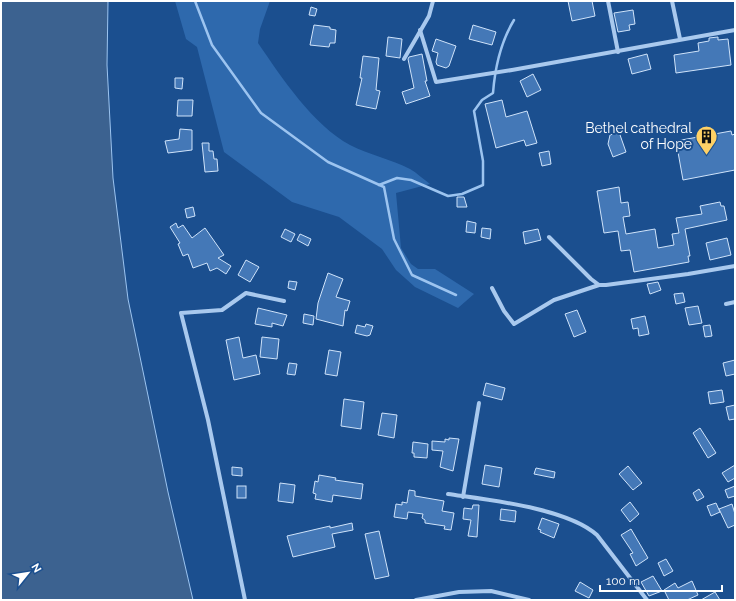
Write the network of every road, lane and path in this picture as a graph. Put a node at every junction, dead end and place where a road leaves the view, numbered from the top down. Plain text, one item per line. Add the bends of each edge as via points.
1 (433, 1) edge
2 (608, 1) edge
3 (672, 1) edge
4 (420, 30) junction
5 (735, 30) edge
6 (680, 39) junction
7 (618, 52) junction
8 (404, 59) dead end
9 (549, 237) dead end
10 (735, 266) edge
11 (599, 285) junction
12 (492, 288) dead end
13 (284, 301) dead end
14 (735, 302) edge
15 (726, 304) dead end
16 (479, 403) dead end
17 (448, 494) dead end
18 (463, 496) junction
19 (245, 600) edge
20 (416, 600) edge
21 (529, 600) edge
22 (647, 600) edge

1 - 4 street via 429,16
2 - 7 street
3 - 6 street
4 - 7 street via 436,82
4 - 8 street
5 - 6 street
6 - 7 street
9 - 11 street
10 - 11 street
11 - 12 street via 554,300 514,324
13 - 19 street via 246,293 222,310 181,313 208,420
14 - 15 street
16 - 18 street
17 - 18 street
18 - 22 street via 534,508 587,526 597,535
20 - 21 street via 459,592 491,592

